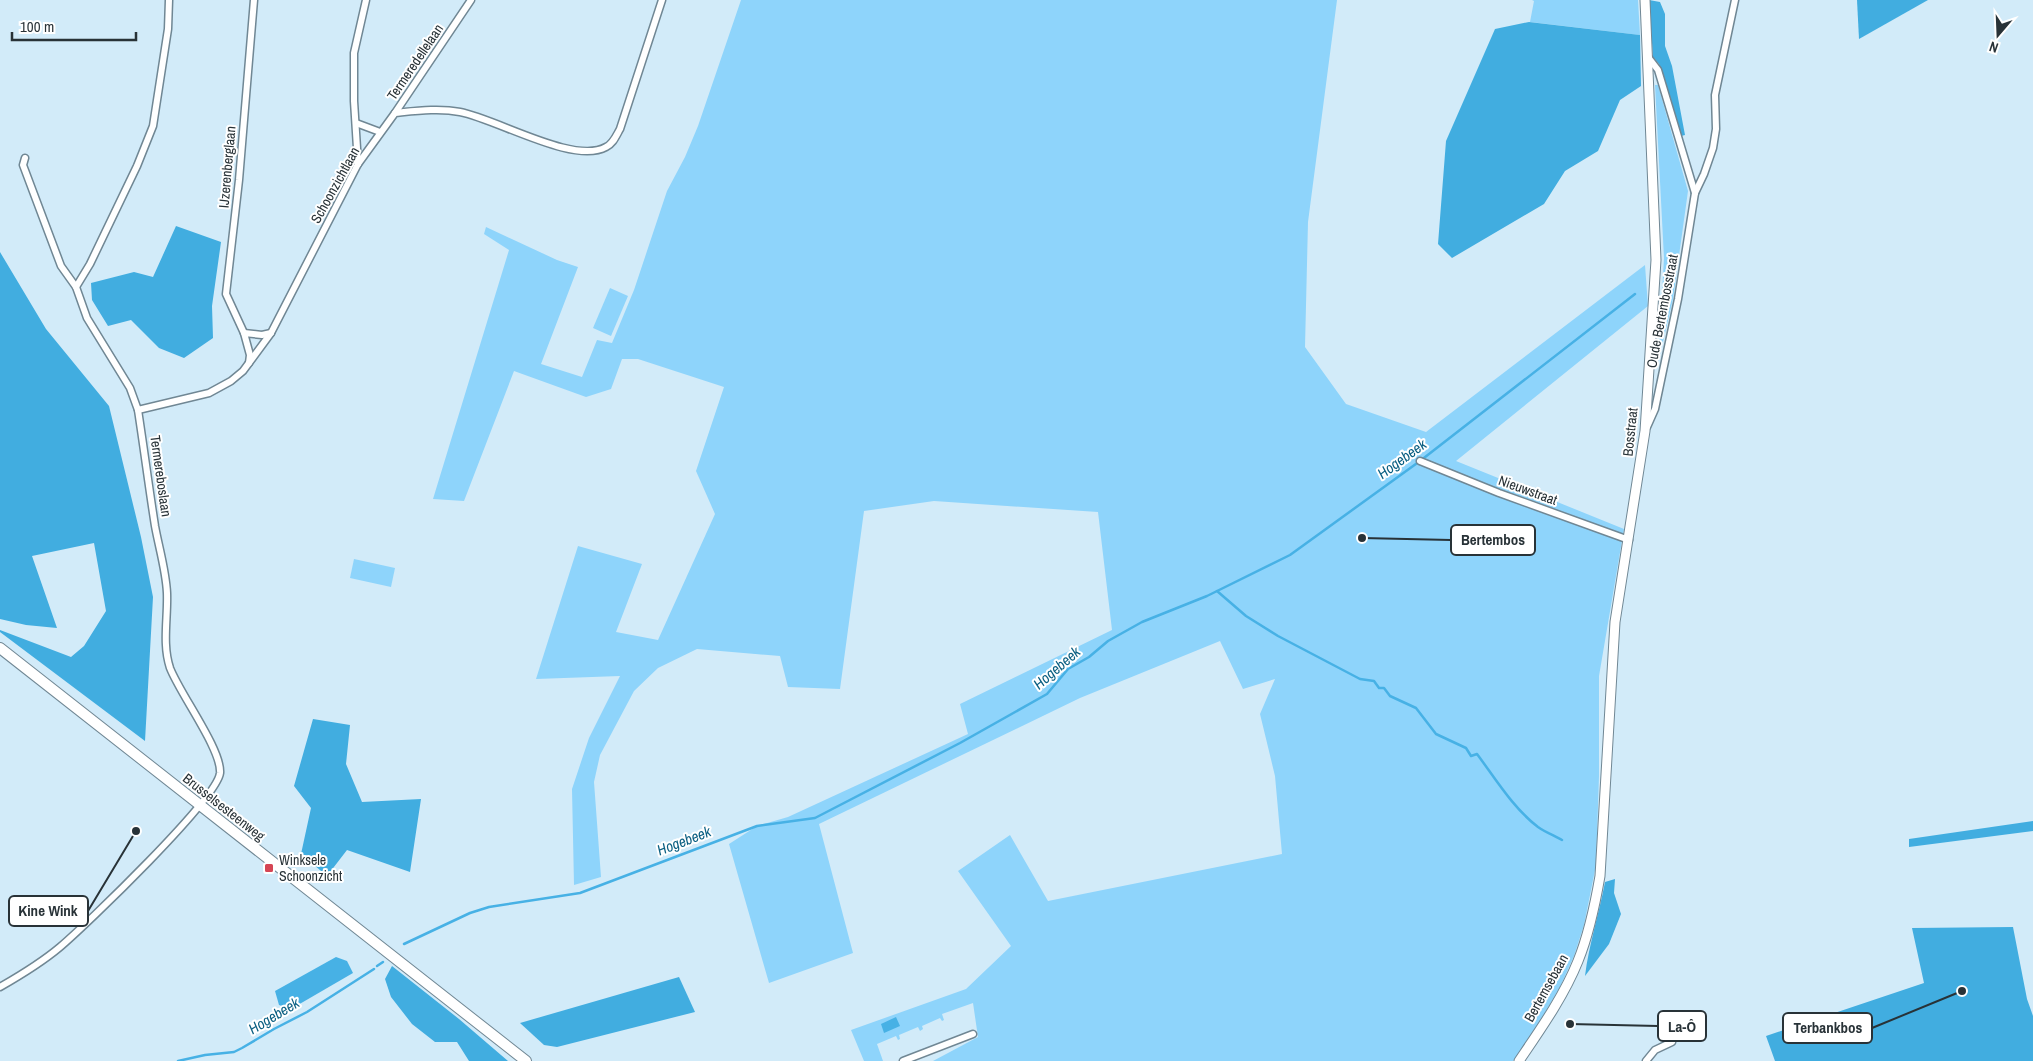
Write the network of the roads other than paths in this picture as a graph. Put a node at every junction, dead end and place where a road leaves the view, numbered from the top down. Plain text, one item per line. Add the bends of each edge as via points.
1 (169, 0) edge
2 (254, 0) edge
3 (366, 0) edge
4 (471, 0) edge
5 (662, 0) edge
6 (1645, 0) edge
7 (1736, 0) edge
8 (1648, 57) junction
9 (395, 113) junction
10 (356, 123) junction
11 (380, 132) junction
12 (25, 158) dead end
13 (358, 164) junction
14 (1695, 193) junction
15 (76, 288) junction
16 (244, 333) junction
17 (271, 333) junction
18 (249, 363) junction
19 (138, 410) junction
20 (1645, 431) junction
21 (1420, 461) dead end
22 (1629, 540) junction
23 (0, 648) edge
24 (200, 806) junction
25 (1601, 866) joint
26 (0, 987) edge
27 (973, 1034) dead end
28 (1672, 1042) dead end
29 (526, 1061) edge
30 (904, 1061) edge
31 (1519, 1061) edge
32 (1646, 1061) edge

1 - 15 street via 168,28 153,126
2 - 16 street, IJzerenberglaan via 226,294
3 - 10 street via 354,53
4 - 9 street, Termeredellelaan
5 - 9 street via 620,129 607,147 595,151 570,150 460,112
6 - 8 street, Bosstraat
7 - 14 street, Oude Bertembosstraat via 1715,95 1713,148
8 - 14 street, Oude Bertembosstraat via 1658,70
8 - 20 street, Bosstraat via 1656,260
9 - 11 street, Schoonzichtlaan
10 - 11 street
10 - 13 street
11 - 13 street, Schoonzichtlaan
12 - 15 street, Termereboslaan via 22,165 61,266
13 - 17 street, Schoonzichtlaan
14 - 20 street, Oude Bertembosstraat via 1655,409
15 - 19 street, Termereboslaan via 87,318 130,388
16 - 17 street
16 - 18 street, IJzerenberglaan
17 - 18 street, Schoonzichtlaan
18 - 19 street, Schoonzichtlaan via 237,377 209,393
19 - 24 street, Termereboslaan via 167,592 168,659 220,763 217,782
20 - 22 street, Bosstraat
21 - 22 street, Nieuwstraat
22 - 25 street, Bosstraat via 1615,622
23 - 24 main road, Brusselsesteenweg
24 - 26 street, Termereboslaan via 61,946
24 - 29 main road, Brusselsesteenweg
25 - 31 street, Bertemsebaan via 1593,912 1577,962 1566,988
27 - 30 street
28 - 32 street via 1655,1050

